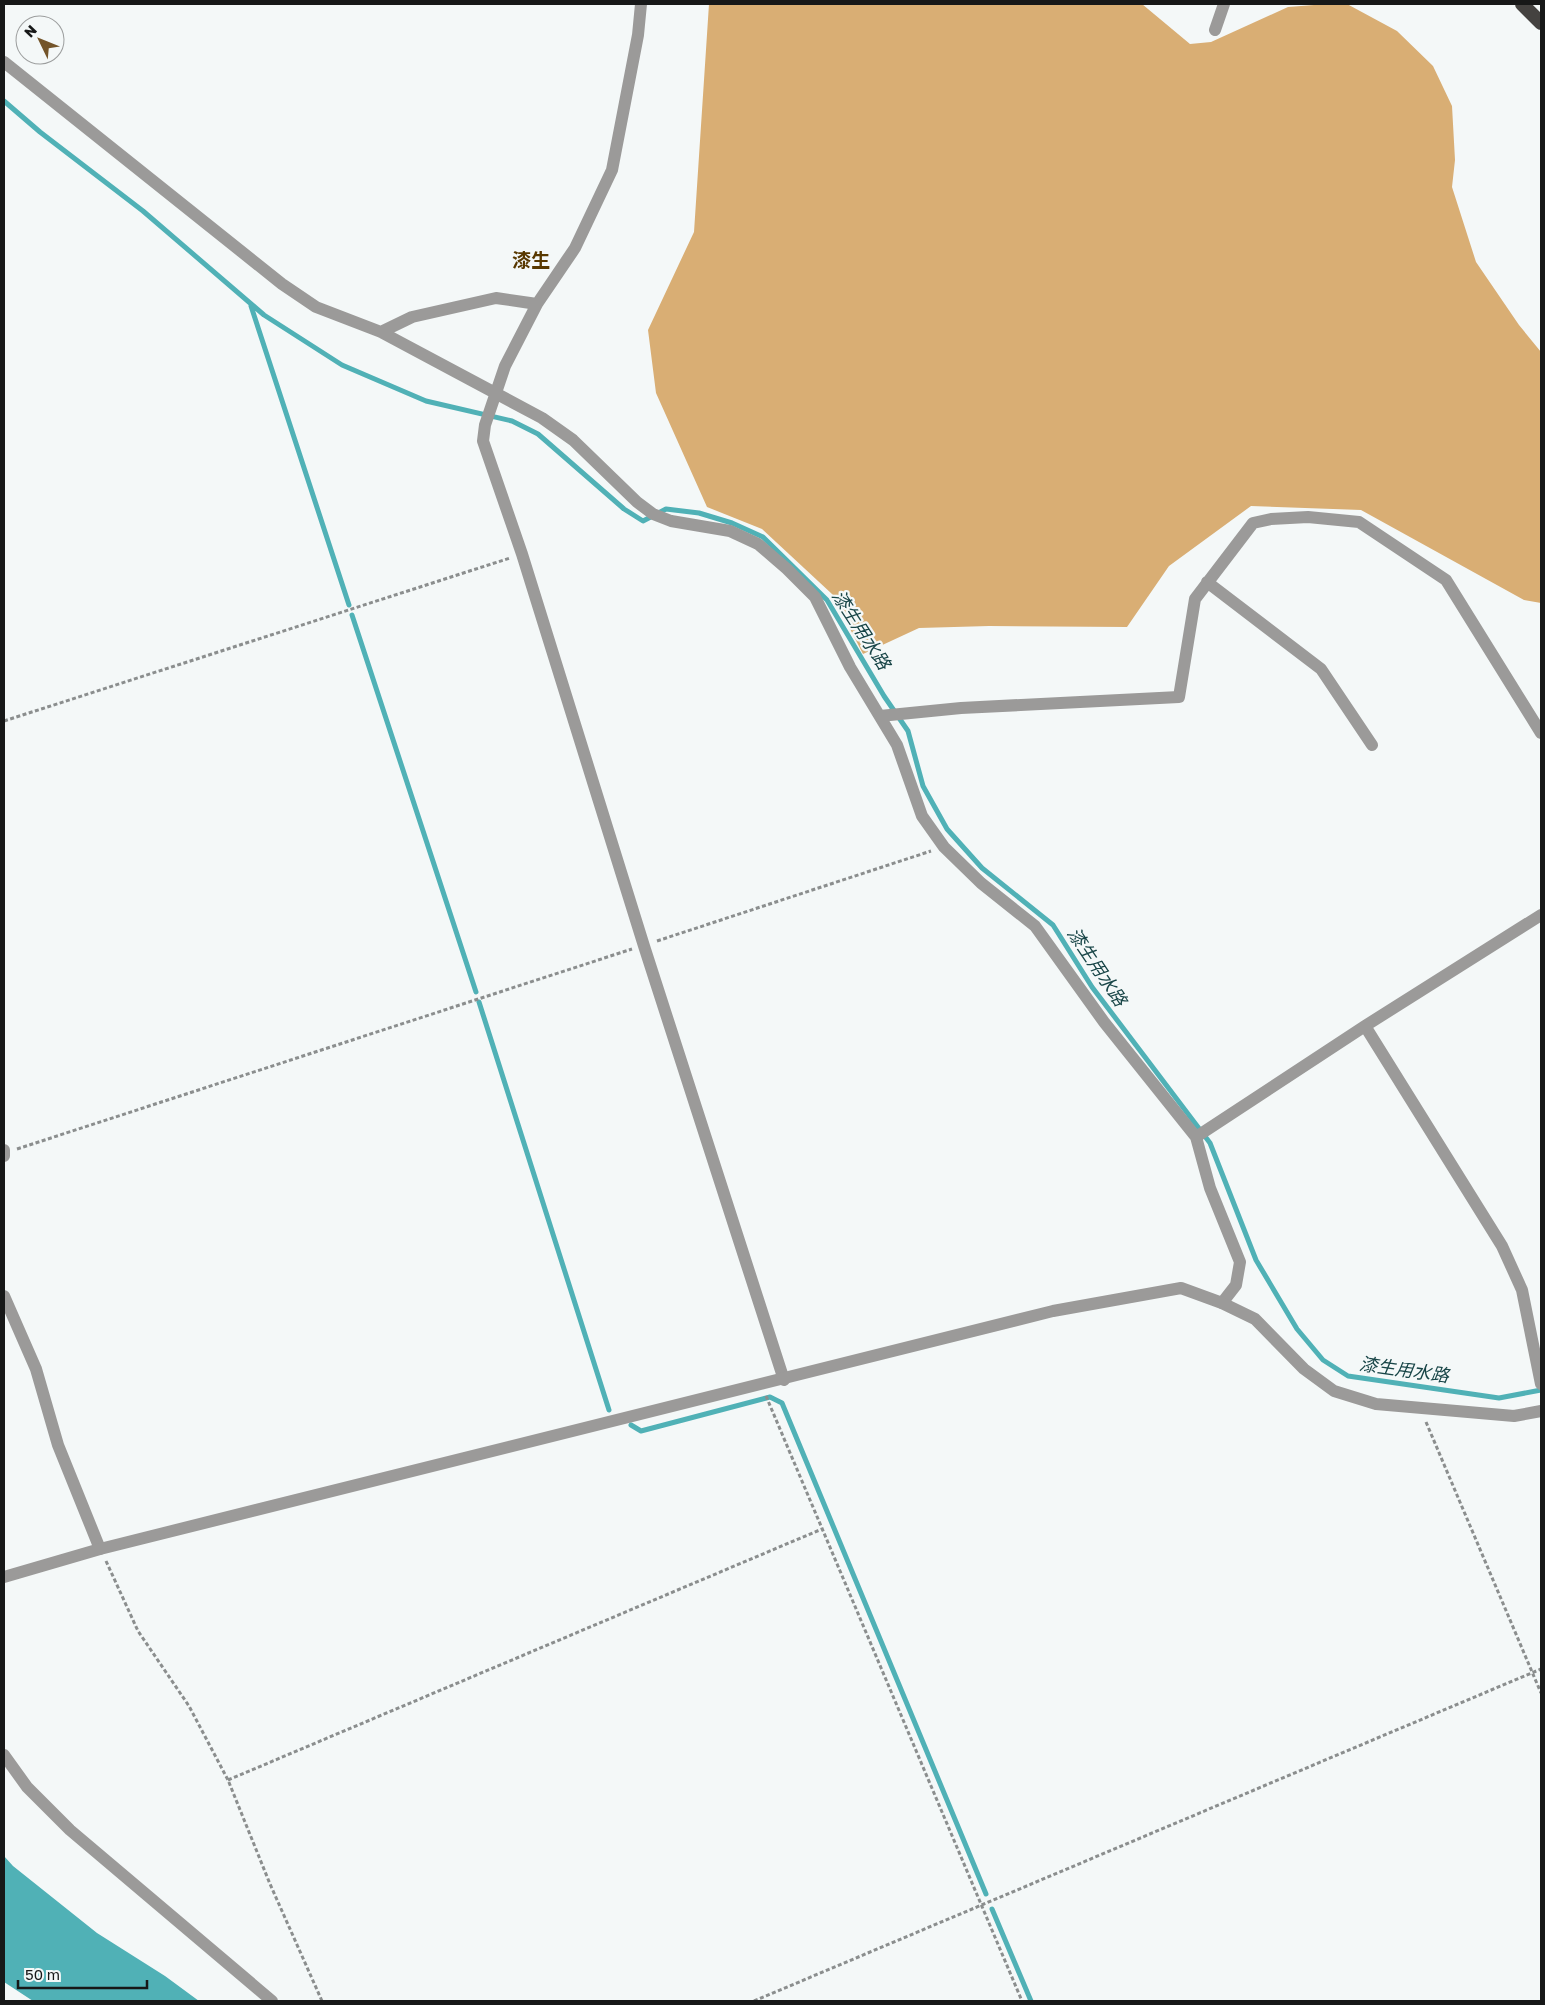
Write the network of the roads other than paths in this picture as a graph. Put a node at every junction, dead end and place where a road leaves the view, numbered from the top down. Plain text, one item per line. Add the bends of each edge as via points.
1 (641, 4) edge
2 (1224, 4) edge
3 (1525, 5) edge
4 (1541, 23) edge
5 (1215, 30) dead end
6 (4, 62) edge
7 (537, 304) junction
8 (381, 332) junction
9 (496, 393) junction
10 (1207, 582) junction
11 (880, 716) junction
12 (1541, 733) edge
13 (1372, 745) dead end
14 (1541, 915) edge
15 (1365, 1026) junction
16 (1196, 1137) junction
17 (4, 1296) edge
18 (1222, 1302) junction
19 (784, 1380) junction
20 (1541, 1384) edge
21 (1541, 1411) edge
22 (100, 1549) junction
23 (4, 1577) edge
24 (4, 1755) edge
25 (272, 2001) edge

1 - 7 street via 612,170 575,248
2 - 5 street
3 - 4 highway
6 - 8 street via 282,284 316,307
7 - 8 street via 496,298 412,317
7 - 9 street via 505,366
8 - 9 street
9 - 11 street via 574,440 653,514 672,521 730,531 758,544 815,597 850,667
9 - 19 street via 485,425 484,441
10 - 11 street via 1195,599 1179,697 961,708
10 - 12 street via 1253,523 1308,517 1359,522 1446,580
10 - 13 street via 1321,669
11 - 16 street via 897,745 922,816 944,847 981,883 1035,926 1104,1022
14 - 15 street
15 - 16 street
15 - 20 street via 1502,1246 1522,1290
16 - 18 street via 1210,1188 1240,1262 1236,1285
17 - 22 street via 36,1370 58,1445
18 - 19 street via 1181,1288 1053,1311
18 - 21 street via 1255,1319 1304,1369 1334,1391 1376,1404 1514,1416
19 - 22 street
22 - 23 street
24 - 25 street via 27,1787 70,1830

